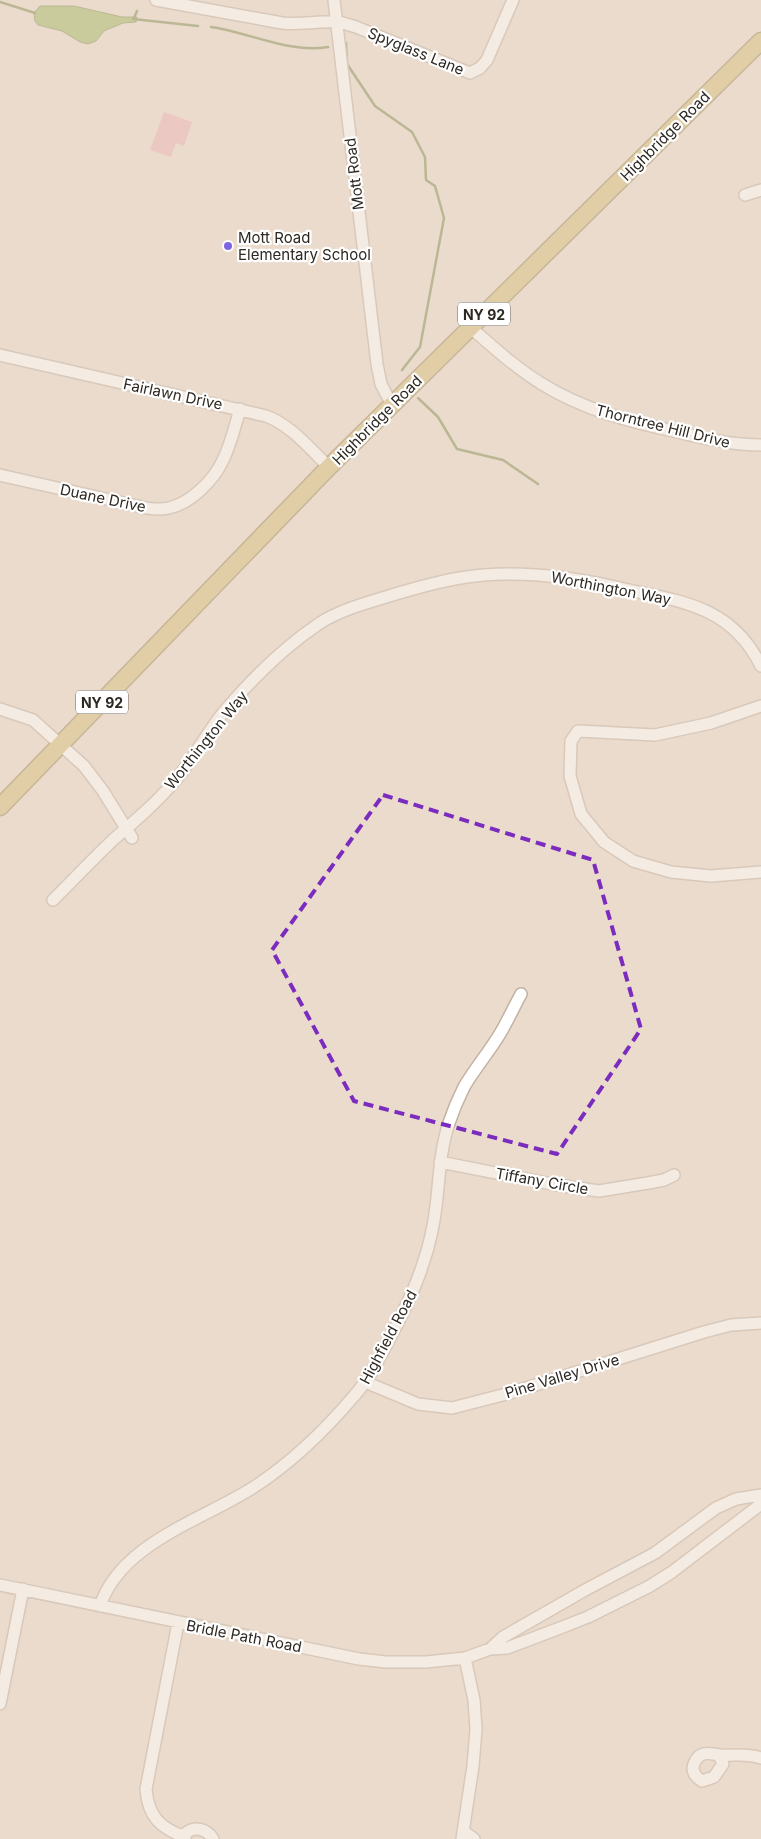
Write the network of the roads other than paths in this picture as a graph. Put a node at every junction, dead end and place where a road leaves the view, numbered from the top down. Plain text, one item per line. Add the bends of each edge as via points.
1 (156, 0) edge
2 (334, 0) edge
3 (513, 0) edge
4 (336, 22) junction
5 (761, 41) edge
6 (761, 190) edge
7 (745, 195) dead end
8 (470, 327) junction
9 (0, 355) edge
10 (392, 405) junction
11 (240, 409) junction
12 (761, 445) edge
13 (330, 467) junction
14 (0, 475) edge
15 (761, 666) edge
16 (761, 706) edge
17 (0, 709) edge
18 (61, 744) junction
19 (0, 807) edge
20 (129, 833) junction
21 (761, 872) edge
22 (53, 900) dead end
23 (521, 994) dead end
24 (440, 1162) junction
25 (674, 1175) dead end
26 (761, 1323) edge
27 (365, 1382) junction
28 (761, 1495) edge
29 (761, 1504) edge
30 (0, 1584) edge
31 (23, 1589) junction
32 (100, 1606) junction
33 (178, 1623) junction
34 (490, 1649) junction
35 (465, 1658) junction
36 (0, 1704) edge
37 (719, 1755) dead end
38 (761, 1758) edge
39 (462, 1835) edge
40 (185, 1838) edge
41 (213, 1839) edge
42 (474, 1839) edge

1 - 4 street via 282,23
2 - 4 street, Mott Road
3 - 4 street, Spyglass Lane via 487,60 470,73
4 - 10 street, Mott Road via 377,364 381,384
5 - 8 highway, Highbridge Road / NY 92
6 - 7 street
8 - 10 highway, Highbridge Road / NY 92
8 - 12 street, Thorntree Hill Drive via 511,363 566,398 654,427 741,445
9 - 11 street, Fairlawn Drive
10 - 13 highway, Highbridge Road / NY 92
11 - 13 street, Fairlawn Drive via 277,420
11 - 14 street, Duane Drive via 223,462 197,492 171,508 146,508
13 - 18 highway, Highbridge Road / NY 92
15 - 20 street, Worthington Way via 738,632 723,620 685,603 555,576 496,574 425,585 341,612 301,636 227,708 175,781
16 - 21 street via 711,723 655,735 578,731 571,741 570,776 581,814 604,842 633,861 671,872 711,876
17 - 18 street via 33,720
18 - 19 highway, Highbridge Road / NY 92
18 - 20 street via 89,772
20 - 22 street, Worthington Way
23 - 24 street, Highfield Road via 501,1033 456,1103
24 - 25 street, Tiffany Circle via 599,1191 648,1184
24 - 27 street, Highfield Road via 432,1230 422,1268 411,1297
26 - 27 street, Pine Valley Drive via 704,1332 452,1408 418,1404
27 - 32 street, Highfield Road via 329,1424 258,1484 145,1547 129,1560 109,1585
28 - 34 street, Bridle Path Road via 736,1499 716,1508 655,1553 587,1589 503,1638
29 - 34 street, Bridle Path Road via 687,1562 650,1586 588,1617 507,1648
30 - 31 street, Bridle Path Road
31 - 32 street, Bridle Path Road
31 - 36 street
32 - 33 street, Bridle Path Road
33 - 35 street, Bridle Path Road via 368,1660 426,1662
33 - 40 street via 146,1802 163,1827
34 - 35 street, Bridle Path Road
35 - 39 street via 476,1729
37 - 38 street
39 - 42 street
40 - 41 street via 185,1834 193,1829 209,1833

